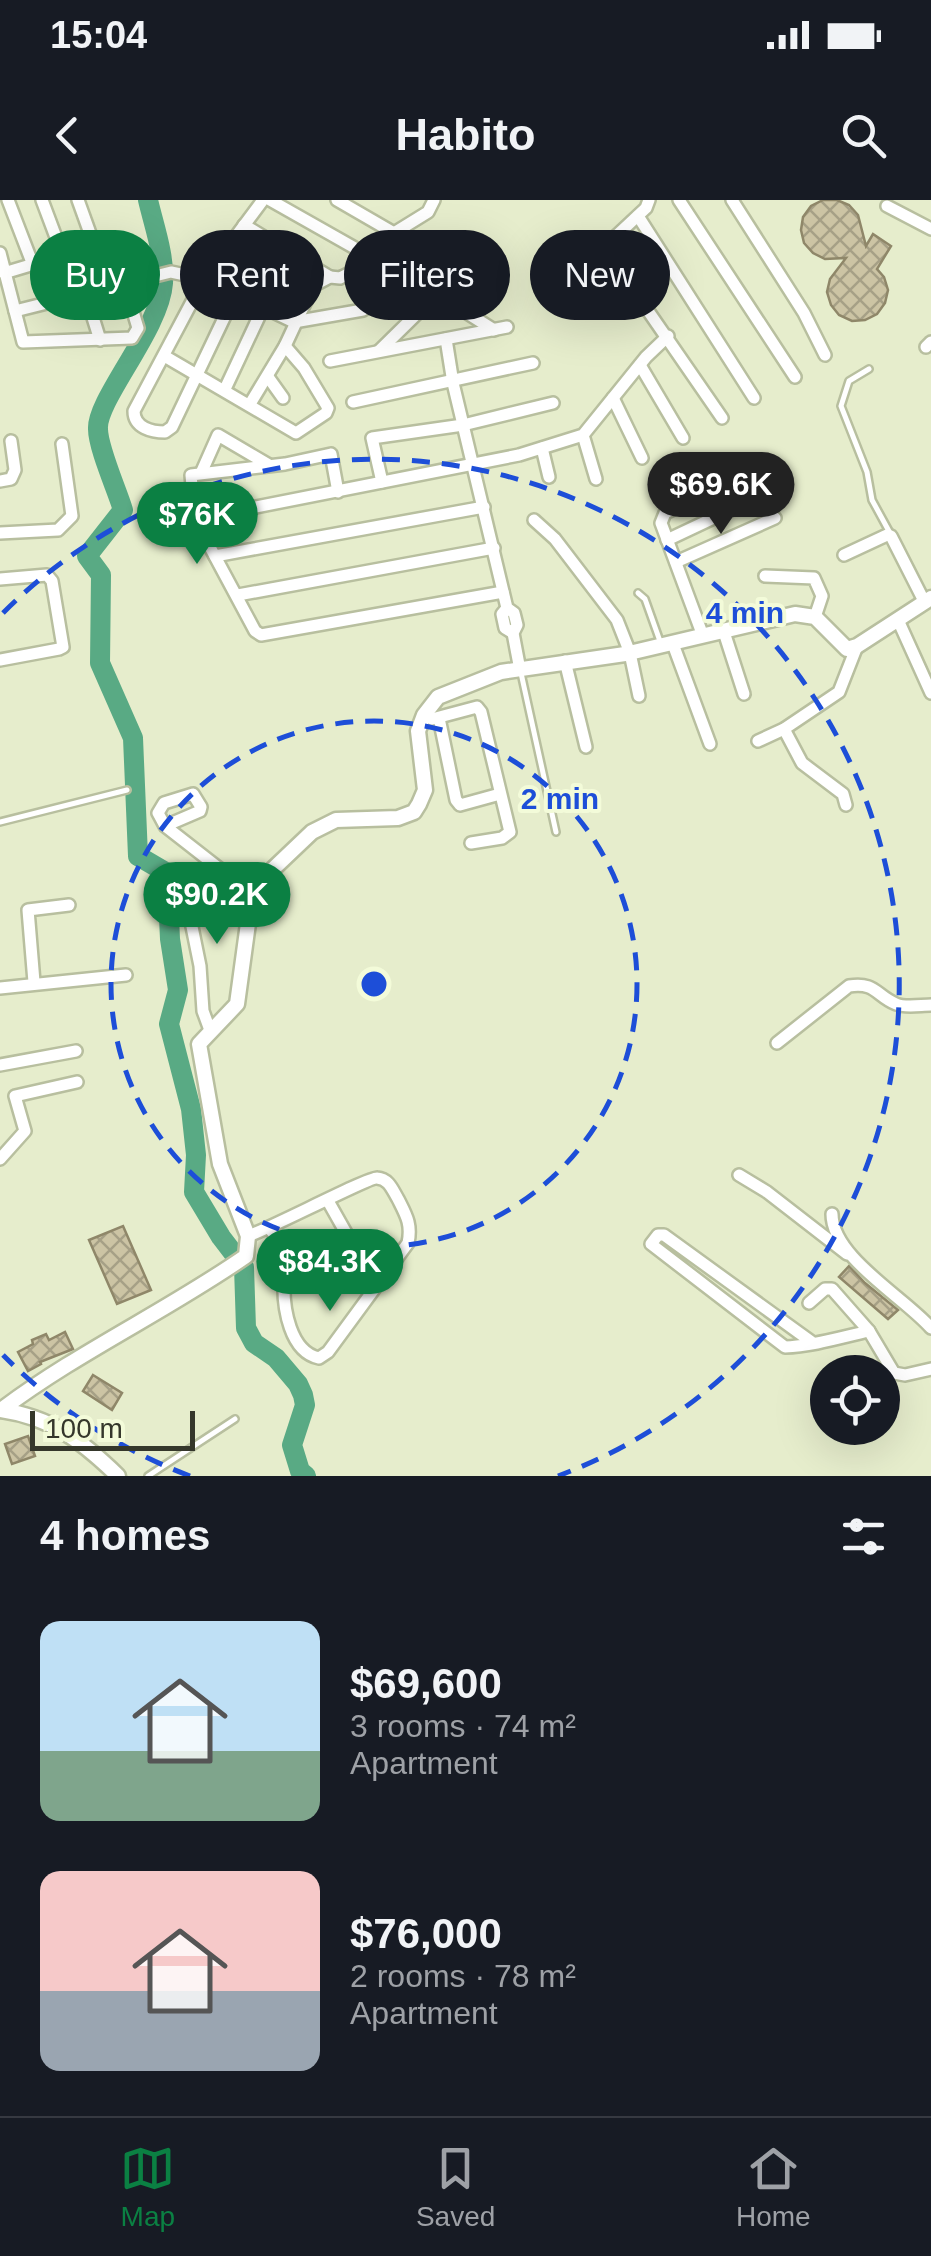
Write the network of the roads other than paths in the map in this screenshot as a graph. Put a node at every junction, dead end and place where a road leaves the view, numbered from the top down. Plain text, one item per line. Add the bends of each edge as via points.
1 (8, 200) edge
2 (42, 200) edge
3 (78, 200) edge
4 (266, 200) edge
5 (337, 200) edge
6 (434, 200) edge
7 (649, 200) edge
8 (732, 200) edge
9 (683, 202) edge
10 (887, 206) dead end
11 (638, 216) junction
12 (244, 225) junction
13 (53, 230) edge
14 (88, 230) edge
15 (240, 230) edge
16 (380, 230) edge
17 (402, 230) edge
18 (931, 230) edge
19 (344, 243) edge
20 (0, 253) edge
21 (30, 257) edge
22 (30, 266) edge
23 (4, 274) junction
24 (344, 276) edge
25 (330, 277) junction
26 (324, 280) edge
27 (30, 307) edge
28 (15, 311) junction
29 (344, 313) edge
30 (93, 320) edge
31 (134, 320) edge
32 (184, 320) edge
33 (223, 320) edge
34 (257, 320) edge
35 (290, 320) edge
36 (294, 322) junction
37 (668, 336) junction
38 (446, 339) junction
39 (100, 340) junction
40 (285, 346) junction
41 (379, 351) junction
42 (826, 355) dead end
43 (166, 357) junction
44 (330, 361) dead end
45 (533, 363) dead end
46 (640, 365) junction
47 (870, 369) dead end
48 (198, 375) junction
49 (796, 376) dead end
50 (268, 377) junction
51 (453, 383) junction
52 (225, 389) junction
53 (283, 398) dead end
54 (613, 398) junction
55 (754, 398) dead end
56 (353, 402) dead end
57 (250, 404) junction
58 (552, 404) dead end
59 (722, 418) dead end
60 (463, 425) junction
61 (583, 435) junction
62 (683, 438) dead end
63 (11, 441) dead end
64 (62, 444) dead end
65 (542, 448) junction
66 (642, 458) dead end
67 (269, 465) junction
68 (473, 465) junction
69 (698, 465) dead end
70 (202, 471) junction
71 (549, 477) dead end
72 (596, 479) dead end
73 (0, 481) edge
74 (382, 482) junction
75 (718, 488) dead end
76 (338, 492) junction
77 (756, 498) dead end
78 (484, 507) junction
79 (671, 509) junction
80 (775, 518) dead end
81 (195, 520) junction
82 (534, 520) dead end
83 (0, 534) edge
84 (891, 536) junction
85 (667, 540) junction
86 (494, 548) junction
87 (844, 555) dead end
88 (214, 556) junction
89 (676, 562) junction
90 (765, 576) dead end
91 (0, 579) edge
92 (503, 592) junction
93 (638, 592) dead end
94 (238, 595) junction
95 (928, 599) edge
96 (815, 618) junction
97 (898, 620) junction
98 (724, 632) junction
99 (703, 636) junction
100 (668, 645) junction
101 (857, 646) junction
102 (630, 653) junction
103 (0, 660) edge
104 (565, 661) junction
105 (520, 670) junction
106 (744, 694) dead end
107 (931, 694) edge
108 (639, 696) dead end
109 (432, 717) junction
110 (784, 729) junction
111 (758, 741) dead end
112 (710, 744) dead end
113 (586, 747) dead end
114 (128, 790) dead end
115 (500, 794) junction
116 (846, 806) dead end
117 (0, 822) edge
118 (165, 826) dead end
119 (556, 832) dead end
120 (471, 844) dead end
121 (210, 863) junction
122 (252, 894) junction
123 (69, 905) dead end
124 (126, 975) dead end
125 (34, 982) junction
126 (0, 988) edge
127 (931, 1005) edge
128 (210, 1030) junction
129 (778, 1043) dead end
130 (76, 1051) dead end
131 (0, 1065) edge
132 (76, 1082) dead end
133 (0, 1160) edge
134 (739, 1174) dead end
135 (328, 1202) junction
136 (832, 1214) dead end
137 (270, 1228) junction
138 (248, 1236) junction
139 (850, 1256) junction
140 (376, 1286) junction
141 (808, 1303) dead end
142 (931, 1328) edge
143 (869, 1331) junction
144 (813, 1343) junction
145 (931, 1369) edge
146 (1, 1410) edge
147 (236, 1419) dead end
148 (118, 1476) edge
149 (148, 1476) edge

1 - 21 street
2 - 13 street
3 - 14 street
4 - 12 street
4 - 19 street
5 - 16 street
6 - 17 street
7 - 11 street
8 - 42 street
9 - 49 street
10 - 18 street
11 - 37 street via 615,237 613,260
11 - 55 street
12 - 15 street
12 - 25 street
20 - 23 street
22 - 23 street
23 - 28 street
24 - 25 street
25 - 26 street
27 - 28 street
28 - 39 street via 22,342
29 - 36 street
30 - 39 street
31 - 39 street via 132,338
32 - 43 street
33 - 48 street
34 - 52 street
35 - 36 street
36 - 40 street
37 - 46 street
37 - 59 street
38 - 41 street
38 - 41 street via 500,328 438,294
38 - 51 street
40 - 50 street
40 - 57 street via 327,411 296,433
41 - 44 street
43 - 48 street
43 - 48 street via 134,412 151,432 172,427
45 - 51 street
46 - 54 street
46 - 62 street
47 - 84 lane via 848,381 841,406
48 - 52 street
50 - 53 street
50 - 57 street
51 - 56 street
51 - 60 street
52 - 57 street
54 - 61 street
54 - 66 street
58 - 60 street
60 - 68 street
60 - 74 street via 372,438
61 - 65 street
61 - 72 street
63 - 73 street via 15,470
64 - 83 street via 72,516 66,526
65 - 68 street
65 - 71 street
67 - 70 street
67 - 70 street via 218,435
67 - 76 street via 331,454
68 - 74 street
68 - 78 street
69 - 79 street via 662,482
70 - 81 street via 191,475
74 - 76 street
75 - 79 street
76 - 81 street
77 - 85 street
78 - 86 street
78 - 88 street
79 - 85 street via 661,523
80 - 89 street
81 - 88 street
82 - 102 street via 617,620
84 - 87 street
84 - 95 street
85 - 89 street
86 - 92 street
86 - 94 street
88 - 94 street
89 - 99 street
90 - 96 street via 814,578 822,596
91 - 103 street via 48,574 62,636 58,649
92 - 94 street via 261,635
92 - 105 street via 517,625 512,633
93 - 100 lane
95 - 97 street
96 - 98 street via 796,614
96 - 101 street via 847,649
97 - 101 street
97 - 107 street
98 - 99 street
98 - 106 street
99 - 100 street
100 - 102 street
100 - 112 street
101 - 110 street via 838,692
102 - 104 street
102 - 108 street
104 - 105 street
104 - 113 street
105 - 109 street via 438,697
105 - 119 lane
109 - 115 street via 460,806
109 - 115 street via 478,707
109 - 122 street via 418,731 425,790 414,812 336,820 312,832
110 - 111 street
110 - 116 street via 802,763 844,794
114 - 117 lane
115 - 120 street via 510,832
118 - 121 street
121 - 122 street
121 - 128 street via 188,892 188,907
122 - 128 street via 238,1004
123 - 125 street via 28,910
124 - 125 street
125 - 126 street
127 - 129 street via 897,1006 879,990 848,986
128 - 138 street via 199,1044 200,1057 220,1164
130 - 131 street
132 - 133 street via 14,1096 25,1131
134 - 139 street
135 - 137 street
135 - 140 street
135 - 140 street via 370,1178 389,1183 411,1230
136 - 139 street via 832,1227
137 - 138 street
137 - 140 street via 287,1263 291,1329 312,1357 328,1352
138 - 146 street via 241,1260
139 - 142 street
141 - 143 street via 832,1289
143 - 144 street
143 - 145 street via 894,1373
144 - 144 street via 785,1347 651,1244 664,1235
146 - 148 street via 43,1418
147 - 149 lane

